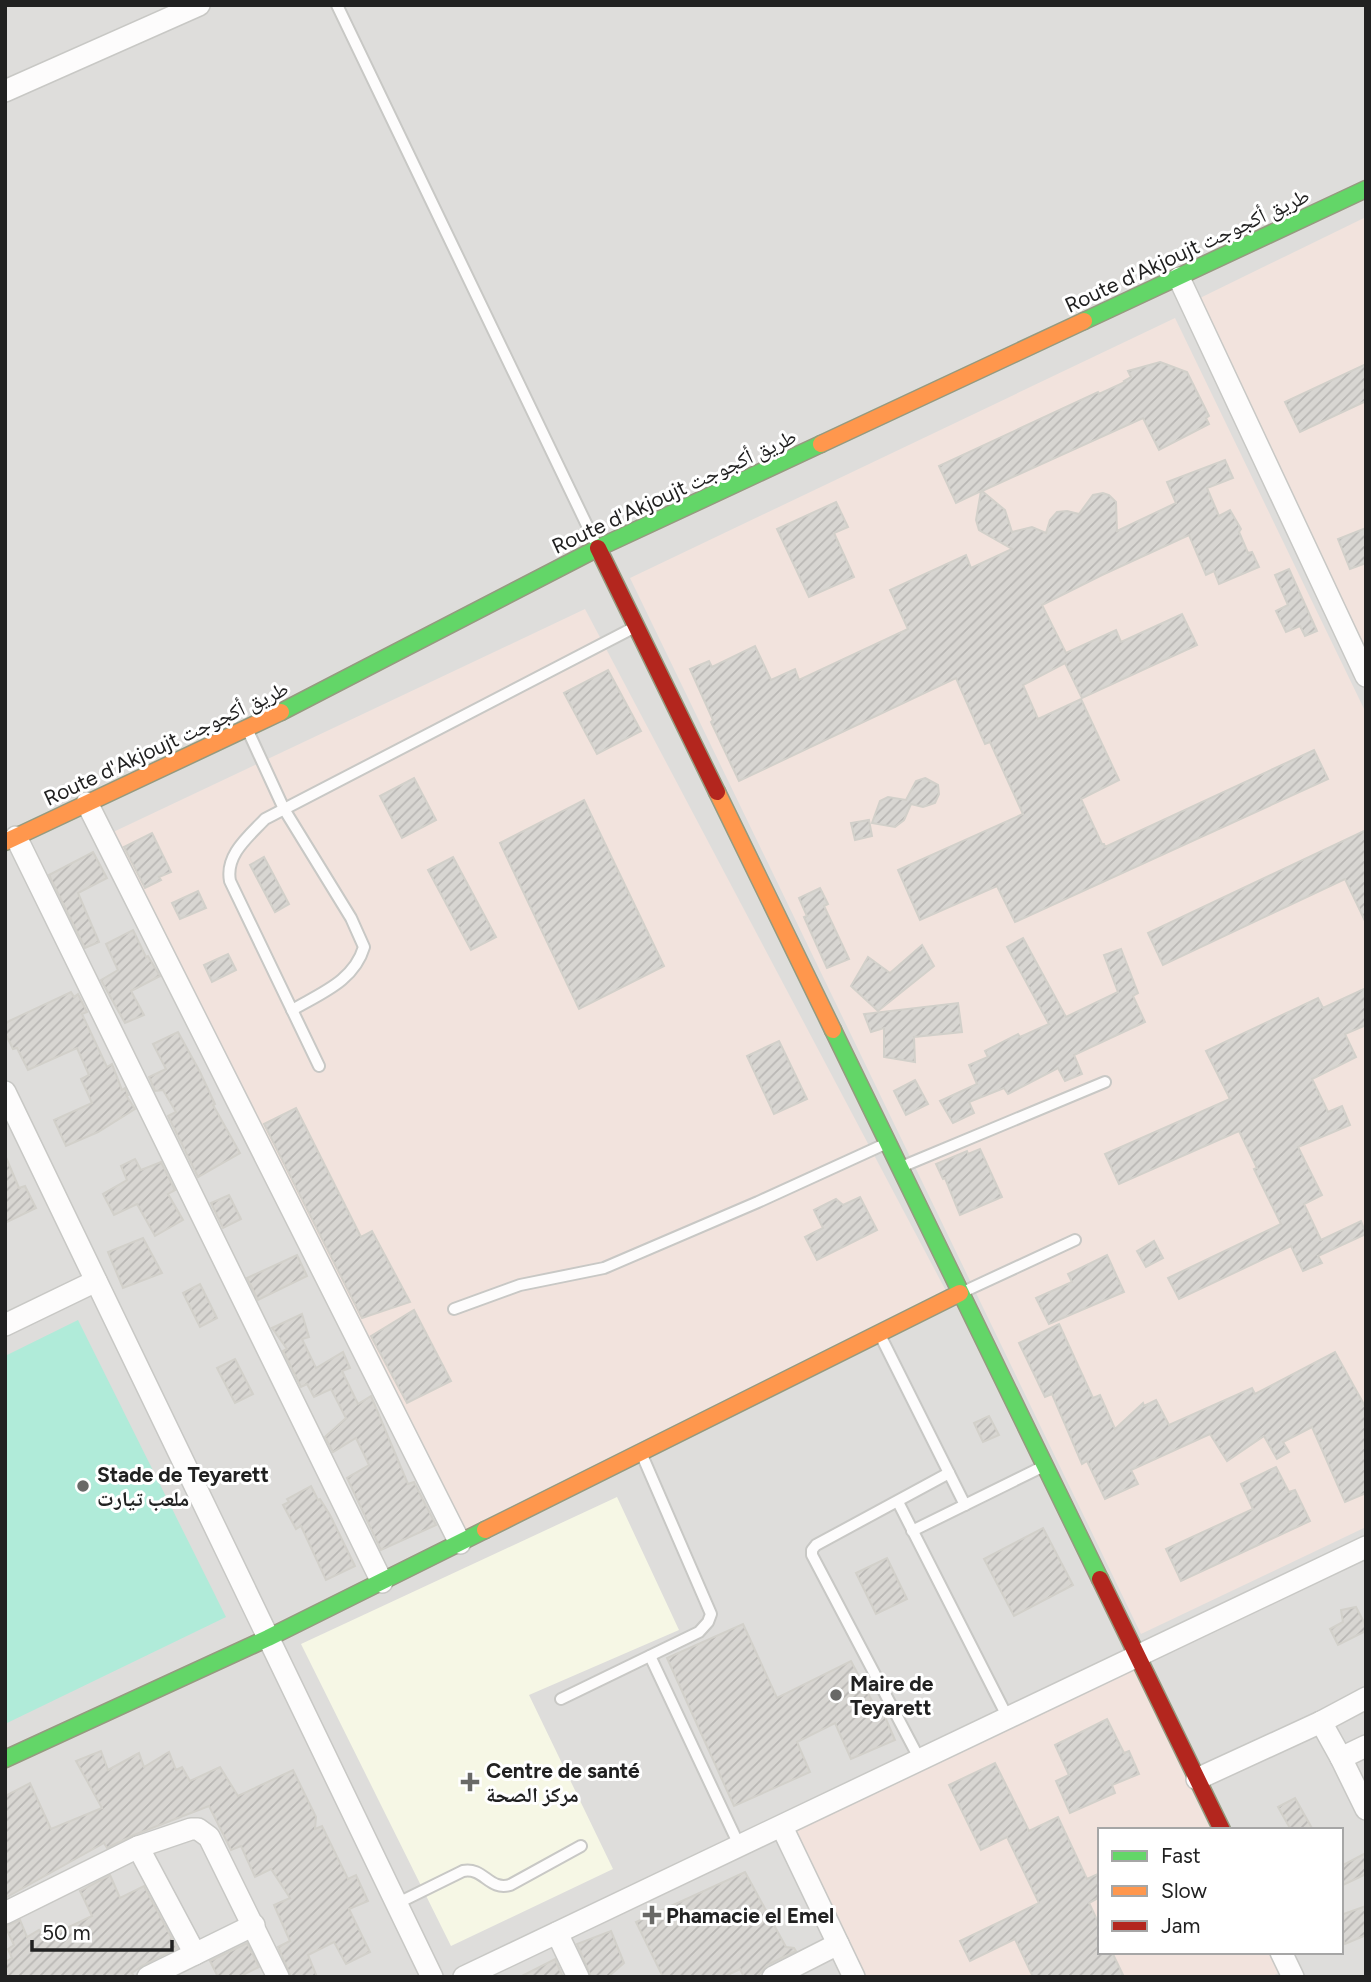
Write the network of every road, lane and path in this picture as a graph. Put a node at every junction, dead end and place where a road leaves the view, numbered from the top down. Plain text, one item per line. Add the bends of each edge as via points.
1 (199, 5) edge
2 (337, 5) edge
3 (5, 91) edge
4 (1366, 190) edge
5 (1179, 278) junction
6 (598, 548) junction
7 (635, 626) junction
8 (1366, 676) edge
9 (246, 728) junction
10 (87, 803) junction
11 (284, 808) junction
12 (10, 840) edge
13 (292, 1010) junction
14 (319, 1066) dead end
15 (1105, 1082) dead end
16 (5, 1092) edge
17 (887, 1143) junction
18 (899, 1168) junction
19 (1075, 1240) dead end
20 (96, 1281) junction
21 (960, 1293) junction
22 (454, 1309) dead end
23 (5, 1325) edge
24 (880, 1333) junction
25 (641, 1452) junction
26 (1044, 1466) junction
27 (949, 1473) junction
28 (898, 1502) junction
29 (965, 1505) junction
30 (912, 1531) junction
31 (460, 1543) junction
32 (1366, 1547) edge
33 (382, 1582) junction
34 (268, 1638) junction
35 (650, 1656) junction
36 (1137, 1656) junction
37 (1366, 1698) edge
38 (561, 1699) dead end
39 (1009, 1718) junction
40 (1321, 1722) junction
41 (1366, 1746) edge
42 (1341, 1758) junction
43 (5, 1759) edge
44 (920, 1760) junction
45 (1197, 1779) junction
46 (1366, 1809) edge
47 (782, 1827) junction
48 (1221, 1828) edge
49 (580, 1846) dead end
50 (740, 1846) junction
51 (138, 1847) junction
52 (396, 1904) junction
53 (5, 1913) edge
54 (254, 1925) junction
55 (557, 1933) junction
56 (838, 1944) junction
57 (195, 1954) junction
58 (1282, 1954) edge
59 (148, 1977) edge
60 (278, 1977) edge
61 (432, 1977) edge
62 (464, 1977) edge
63 (578, 1977) edge
64 (773, 1977) edge
65 (854, 1977) edge
66 (1293, 1977) edge

1 - 3 street
2 - 6 lane
4 - 5 main road, Route d'Akjoujt طريق أكجوجت
5 - 6 main road, Route d'Akjoujt طريق أكجوجت
5 - 8 street
6 - 7 main road
6 - 9 main road, Route d'Akjoujt طريق أكجوجت
7 - 11 lane
7 - 17 main road
9 - 10 main road, Route d'Akjoujt طريق أكجوجت
9 - 11 lane
10 - 12 main road, Route d'Akjoujt طريق أكجوجت
10 - 31 street
11 - 13 lane via 265,819 246,840 228,871
11 - 13 lane via 364,947 354,971
12 - 33 street
13 - 14 lane
15 - 18 lane
16 - 20 street
17 - 18 main road
17 - 22 lane via 604,1268 520,1285
18 - 21 main road
19 - 21 lane
20 - 23 street
20 - 34 street
21 - 24 main road
21 - 26 main road
24 - 25 main road
24 - 27 lane
25 - 31 main road
25 - 35 lane via 711,1614 699,1632
26 - 29 lane
26 - 36 main road
27 - 28 lane
27 - 29 lane
28 - 30 lane
28 - 44 lane via 812,1550
29 - 30 lane
30 - 39 lane
31 - 33 main road
32 - 36 street
33 - 34 main road
34 - 43 main road
34 - 52 street
35 - 38 lane
35 - 50 lane
36 - 39 street
36 - 45 main road
37 - 40 street
39 - 44 street
40 - 42 street
40 - 45 street
41 - 42 street
42 - 46 street
44 - 47 street
45 - 48 main road
47 - 50 street
47 - 56 street
49 - 52 lane via 501,1888 478,1872 463,1871
50 - 55 street
51 - 53 street
51 - 54 street via 191,1829 205,1832
51 - 57 street
52 - 61 street
54 - 57 street
54 - 60 street
55 - 62 street
55 - 63 street
56 - 64 street
56 - 65 street
57 - 59 street
58 - 66 street

